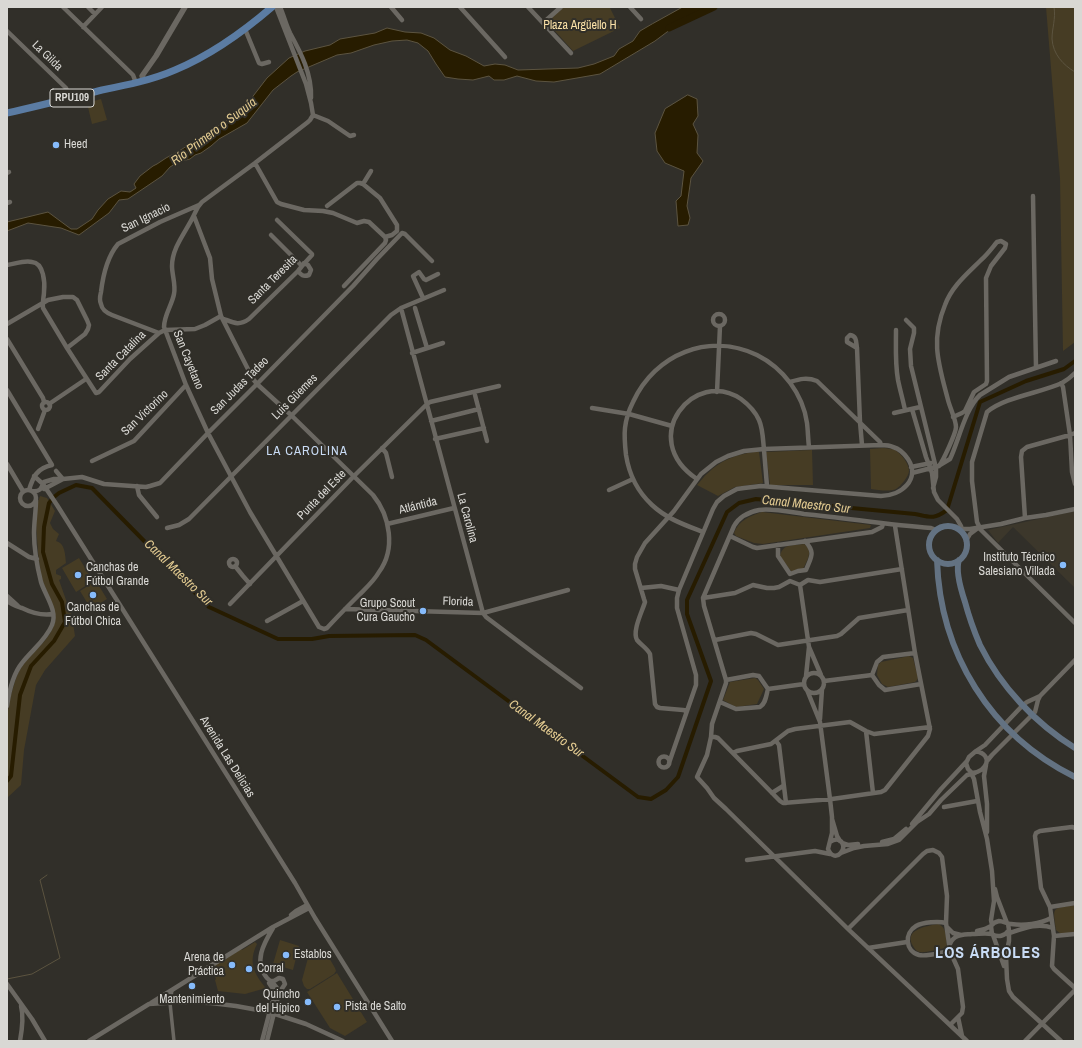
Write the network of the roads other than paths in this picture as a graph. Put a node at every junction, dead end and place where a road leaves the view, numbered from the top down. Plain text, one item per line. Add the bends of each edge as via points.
1 (63, 7) edge
2 (88, 7) edge
3 (102, 7) edge
4 (185, 7) edge
5 (265, 7) edge
6 (272, 7) edge
7 (276, 7) edge
8 (280, 7) edge
9 (391, 7) edge
10 (460, 7) edge
11 (528, 7) edge
12 (561, 7) edge
13 (630, 7) edge
14 (95, 14) junction
15 (641, 19) dead end
16 (402, 20) dead end
17 (543, 23) junction
18 (83, 27) junction
19 (245, 29) junction
20 (7, 31) edge
21 (295, 48) junction
22 (570, 53) dead end
23 (505, 57) dead end
24 (269, 62) dead end
25 (139, 79) junction
26 (308, 83) junction
27 (69, 96) junction
28 (7, 108) edge
29 (7, 113) edge
30 (313, 115) junction
31 (354, 136) dead end
32 (255, 163) junction
33 (371, 171) dead end
34 (363, 184) junction
35 (1033, 196) dead end
36 (199, 205) junction
37 (327, 206) dead end
38 (194, 216) junction
39 (277, 220) dead end
40 (271, 235) dead end
41 (385, 237) junction
42 (985, 256) junction
43 (432, 261) dead end
44 (993, 263) junction
45 (7, 264) edge
46 (303, 264) junction
47 (298, 272) junction
48 (438, 274) dead end
49 (344, 286) dead end
50 (444, 290) dead end
51 (423, 298) junction
52 (43, 302) junction
53 (401, 308) junction
54 (415, 308) dead end
55 (222, 317) junction
56 (906, 320) dead end
57 (7, 324) edge
58 (720, 326) dead end
59 (165, 330) junction
60 (896, 330) dead end
61 (159, 333) junction
62 (7, 339) edge
63 (443, 343) dead end
64 (719, 346) junction
65 (66, 348) junction
66 (427, 348) junction
67 (857, 348) dead end
68 (412, 353) junction
69 (1056, 361) dead end
70 (1036, 368) junction
71 (1075, 373) edge
72 (86, 379) junction
73 (790, 382) junction
74 (1061, 383) junction
75 (257, 384) junction
76 (186, 385) junction
77 (499, 386) dead end
78 (7, 390) edge
79 (717, 392) junction
80 (475, 396) dead end
81 (44, 402) junction
82 (49, 404) junction
83 (426, 405) junction
84 (920, 407) junction
85 (592, 408) dead end
86 (479, 409) junction
87 (912, 409) junction
88 (45, 410) junction
89 (905, 410) junction
90 (894, 413) dead end
91 (628, 414) junction
92 (291, 415) junction
93 (953, 417) junction
94 (431, 421) junction
95 (860, 422) junction
96 (672, 426) junction
97 (484, 428) junction
98 (38, 429) dead end
99 (208, 433) junction
100 (1073, 434) edge
101 (435, 439) junction
102 (487, 441) dead end
103 (881, 445) junction
104 (862, 446) junction
105 (809, 447) junction
106 (382, 448) junction
107 (764, 449) junction
108 (92, 461) dead end
109 (928, 463) junction
110 (941, 463) junction
111 (7, 464) edge
112 (933, 466) junction
113 (911, 467) junction
114 (56, 472) dead end
115 (912, 473) junction
116 (34, 476) junction
117 (231, 476) junction
118 (354, 476) junction
119 (392, 478) dead end
120 (63, 479) junction
121 (633, 479) junction
122 (697, 479) junction
123 (44, 482) junction
124 (1075, 484) edge
125 (137, 486) junction
126 (767, 486) junction
127 (48, 488) junction
128 (610, 490) dead end
129 (23, 491) junction
130 (30, 491) junction
131 (36, 499) junction
132 (29, 506) junction
133 (454, 508) junction
134 (1075, 509) edge
135 (35, 517) junction
136 (157, 517) dead end
137 (669, 518) junction
138 (1025, 518) junction
139 (387, 524) junction
140 (883, 524) junction
141 (895, 526) junction
142 (979, 527) junction
143 (167, 528) dead end
144 (936, 530) junction
145 (963, 530) junction
146 (703, 532) junction
147 (730, 536) junction
148 (805, 541) junction
149 (7, 543) edge
150 (778, 545) junction
151 (276, 557) junction
152 (36, 559) junction
153 (937, 560) junction
154 (959, 560) junction
155 (235, 566) dead end
156 (902, 569) junction
157 (806, 570) junction
158 (790, 574) junction
159 (808, 580) junction
160 (790, 581) junction
161 (250, 584) junction
162 (800, 585) junction
163 (641, 588) junction
164 (568, 590) dead end
165 (678, 590) junction
166 (7, 596) edge
167 (703, 598) junction
168 (7, 601) edge
169 (303, 601) junction
170 (230, 604) dead end
171 (20, 607) junction
172 (345, 609) junction
173 (908, 610) junction
174 (483, 613) junction
175 (53, 614) junction
176 (267, 622) dead end
177 (1075, 623) edge
178 (715, 640) junction
179 (808, 641) junction
180 (809, 647) junction
181 (915, 653) junction
182 (1075, 660) edge
183 (872, 674) junction
184 (821, 675) junction
185 (806, 676) junction
186 (726, 680) junction
187 (824, 681) junction
188 (804, 684) junction
189 (921, 684) junction
190 (581, 688) dead end
191 (768, 689) junction
192 (822, 689) junction
193 (807, 690) junction
194 (1040, 696) junction
195 (720, 702) junction
196 (1023, 705) junction
197 (7, 706) edge
198 (687, 711) junction
199 (1032, 715) junction
200 (820, 724) junction
201 (1004, 725) junction
202 (930, 727) junction
203 (866, 731) junction
204 (1013, 734) junction
205 (711, 737) junction
206 (776, 741) junction
207 (1075, 748) edge
208 (976, 751) junction
209 (732, 753) junction
210 (967, 761) junction
211 (669, 763) dead end
212 (986, 763) junction
213 (972, 773) junction
214 (1075, 777) edge
215 (946, 783) junction
216 (783, 786) junction
217 (953, 789) junction
218 (772, 793) junction
219 (873, 793) junction
220 (986, 794) junction
221 (976, 795) junction
222 (830, 799) junction
223 (977, 801) junction
224 (786, 803) junction
225 (944, 807) dead end
226 (987, 811) junction
227 (980, 812) junction
228 (832, 817) junction
229 (1075, 828) edge
230 (987, 839) junction
231 (841, 842) junction
232 (829, 843) junction
233 (815, 851) junction
234 (831, 854) junction
235 (840, 854) junction
236 (774, 856) junction
237 (747, 860) dead end
238 (992, 871) junction
239 (1075, 903) edge
240 (308, 906) junction
241 (1050, 907) junction
242 (991, 918) junction
243 (1051, 918) junction
244 (1008, 924) junction
245 (947, 925) junction
246 (991, 926) junction
247 (1052, 928) junction
248 (271, 929) junction
249 (848, 929) junction
250 (984, 930) junction
251 (1008, 932) junction
252 (993, 934) junction
253 (1075, 934) edge
254 (963, 935) junction
255 (1054, 936) junction
256 (907, 942) junction
257 (950, 944) junction
258 (885, 946) junction
259 (868, 948) junction
260 (950, 951) junction
261 (879, 959) junction
262 (1007, 979) junction
263 (7, 984) edge
264 (274, 985) junction
265 (1075, 989) edge
266 (172, 990) junction
267 (170, 1003) junction
268 (150, 1004) junction
269 (21, 1005) junction
270 (272, 1013) junction
271 (958, 1017) junction
272 (1042, 1023) junction
273 (950, 1025) junction
274 (962, 1037) junction
275 (20, 1041) edge
276 (45, 1041) edge
277 (89, 1041) edge
278 (174, 1041) edge
279 (262, 1041) edge
280 (267, 1041) edge
281 (343, 1041) edge
282 (392, 1041) edge
283 (967, 1041) edge
284 (1025, 1041) edge
285 (1061, 1041) edge

1 - 18 street
2 - 14 street
3 - 14 street
4 - 25 street
5 - 25 main road, RPU109 via 236,30 191,57
6 - 19 main road, RPU109
7 - 21 street
8 - 21 street
9 - 16 street
10 - 23 street
11 - 17 street
12 - 17 street
13 - 15 street
14 - 18 street
17 - 22 street
18 - 25 street
19 - 24 street via 259,63
19 - 25 main road, RPU109 via 187,64 170,72
20 - 27 street, La Gilda via 66,88
21 - 26 street via 303,77
21 - 26 street via 309,75
25 - 27 main road, RPU109
26 - 30 street
27 - 28 main road, RPU109
27 - 29 main road, RPU109
30 - 31 street
30 - 32 street, San Cayetano via 308,122
32 - 36 street, San Cayetano
32 - 41 street via 277,202 304,210 333,213 357,223 367,221
33 - 34 street
34 - 37 street via 357,183
34 - 41 street via 380,198 397,226 396,232
35 - 70 street
36 - 38 street, San Cayetano
36 - 61 street, San Ignacio via 122,241 106,266 100,299 103,308 112,315
38 - 55 street via 210,258 212,279
38 - 59 street, San Cayetano via 176,249 172,267 175,290 165,321
39 - 46 street, Santa Teresita via 312,254
40 - 46 street
41 - 49 street via 385,243
42 - 44 street
42 - 44 street via 997,242 1006,244
42 - 93 street via 954,289 937,329 939,365
43 - 75 street, San Judas Tadeo via 402,233
44 - 93 street via 985,283 987,381 974,392 965,411
45 - 52 street via 32,261 39,264 43,278
46 - 47 street, Santa Teresita
46 - 47 street via 308,265 311,270 309,275 305,276
47 - 55 street, Santa Teresita via 244,322 237,323
48 - 51 street via 426,280 419,272 412,277
50 - 51 street, Luis Güemes
51 - 53 street, Luis Güemes
52 - 57 street
52 - 65 street via 43,308
52 - 65 street via 70,296 78,300 89,325 85,334
53 - 68 street, La Carolina
53 - 92 street, Luis Güemes via 391,314
54 - 66 street
55 - 59 street via 195,329
55 - 75 street
56 - 84 street via 915,330 910,349 910,366
58 - 64 street
59 - 61 street
59 - 76 street, San Cayetano
60 - 89 street via 897,370
61 - 72 street, Santa Catalina via 97,394
62 - 81 street
63 - 66 street
64 - 73 street via 743,349 763,358
64 - 79 street
64 - 91 street via 693,349 660,366 641,387
65 - 72 street
66 - 68 street
67 - 95 street
68 - 83 street, La Carolina
69 - 70 street
70 - 110 street via 1009,377 976,399 965,418 950,459
71 - 74 street
72 - 82 street
73 - 95 street via 804,378 817,381
73 - 105 street via 804,410
74 - 100 street
74 - 142 street via 1005,402 987,412 972,462 972,481
75 - 92 street
75 - 99 street, San Judas Tadeo
76 - 99 street, San Cayetano
76 - 108 street, San Victorino via 134,441
77 - 83 street, Punta del Este
78 - 116 street via 52,465 44,467
79 - 96 street via 702,394 687,402
79 - 107 street via 739,398 755,412 762,428
80 - 86 street
81 - 82 street
81 - 88 street via 42,408
82 - 88 street via 49,408
83 - 94 street, La Carolina
83 - 106 street, Punta del Este
84 - 87 street
84 - 112 street
85 - 91 street
86 - 94 street
86 - 97 street
87 - 89 street
87 - 109 street
88 - 98 street
89 - 90 street
91 - 96 street
91 - 121 street via 625,441 628,466
92 - 117 street, Luis Güemes
92 - 118 street
93 - 110 street via 955,432
94 - 101 street, La Carolina
95 - 103 street
95 - 104 street
96 - 122 street via 671,440 676,459
97 - 101 street
97 - 102 street
99 - 117 street, San Cayetano
99 - 125 street, San Judas Tadeo via 160,483
100 - 124 street via 1072,472
100 - 138 street via 1027,447 1021,453
101 - 133 street, La Carolina
103 - 104 street
103 - 113 street via 899,450
104 - 105 street
105 - 107 street
106 - 118 street, Punta del Este
106 - 119 street via 386,453
107 - 122 street via 744,450 721,459
107 - 126 street
109 - 112 street
109 - 113 street
110 - 112 street
111 - 129 street
112 - 115 street
112 - 145 street via 933,488 937,498 958,520
113 - 115 street
114 - 120 street
115 - 126 street via 906,487 896,494 886,496
116 - 123 street, Avenida Las Delicias
116 - 130 street
117 - 143 street, Luis Güemes via 189,519
117 - 151 street, San Cayetano
118 - 139 street via 378,501
118 - 151 street, Punta del Este
120 - 123 street, San Judas Tadeo via 54,478
120 - 125 street, San Judas Tadeo via 82,477 104,484
120 - 127 street, San Judas Tadeo
121 - 128 street
121 - 137 street via 648,501
122 - 137 street
123 - 127 street, Avenida Las Delicias
123 - 130 street via 37,492
125 - 136 street via 139,495
126 - 146 street via 740,488 724,496 717,502
127 - 131 street, San Judas Tadeo via 40,491
127 - 240 street, Avenida Las Delicias via 54,502
129 - 130 street
129 - 132 street via 20,501
130 - 131 street
131 - 132 street
131 - 135 street
132 - 135 street
133 - 139 street, Atlántida
133 - 174 street, La Carolina
134 - 138 street
135 - 152 street
137 - 146 street
137 - 163 street via 645,543 635,564
138 - 142 street
139 - 172 street via 388,548 383,567
140 - 141 street
140 - 147 street via 760,510 739,520
140 - 148 street via 872,532
141 - 144 street
141 - 156 street
142 - 145 street
142 - 177 street
144 - 145 main road via 947,526
144 - 153 main road via 930,540 930,551
145 - 154 main road via 966,551
146 - 165 street
147 - 150 street via 754,548
147 - 167 street
148 - 150 street
148 - 157 street via 812,549
149 - 152 street
150 - 158 street via 778,556
151 - 161 street, Punta del Este
151 - 169 street, San Cayetano
152 - 175 street
153 - 154 main road via 946,563
153 - 201 main road via 940,598 953,643 975,687
154 - 196 main road via 957,567 963,596 981,647 995,670
155 - 161 street
156 - 159 street via 820,582
156 - 173 street
157 - 158 street
157 - 159 street
158 - 160 street
159 - 162 street
160 - 162 street
160 - 167 street via 774,588 753,585 735,593
161 - 170 street, Punta del Este
162 - 179 street
163 - 165 street via 661,586
163 - 198 street via 644,602 636,636 650,654 655,704 660,708
164 - 174 street, Florida
165 - 198 street via 677,608 697,678
166 - 171 street
167 - 178 street
168 - 171 street
169 - 172 street, San Cayetano via 319,627 324,629
169 - 176 street
171 - 175 street via 42,615
172 - 174 street, Florida
173 - 179 street via 862,617 839,635
173 - 181 street
174 - 190 street
175 - 197 street via 54,619 47,635 21,663 16,673
178 - 179 street via 751,633 778,645
178 - 186 street
179 - 180 street
180 - 184 street
180 - 185 street
181 - 183 street via 883,657 877,662
181 - 189 street
182 - 194 street
183 - 187 street
183 - 189 street via 886,690
184 - 185 street via 815,672
184 - 187 street
185 - 188 street
186 - 191 street via 756,675
186 - 195 street
187 - 192 street
188 - 191 street
188 - 193 street
189 - 202 street
191 - 195 street via 765,702 760,706 736,709
192 - 193 street via 813,693
192 - 200 street
193 - 200 street
194 - 196 street
194 - 199 street
195 - 205 street via 712,724
196 - 199 main road
196 - 201 street
198 - 211 street
199 - 204 street
199 - 207 main road
200 - 203 street via 850,722
200 - 206 street via 795,728
200 - 222 street
201 - 204 main road
201 - 208 street
202 - 203 street via 877,734
202 - 219 street via 928,736 889,785 881,792
203 - 219 street
204 - 212 street
204 - 214 main road via 1042,758
205 - 209 street via 718,738
205 - 236 street via 707,755 697,775 698,779
206 - 209 street
206 - 216 street
208 - 210 street
208 - 212 street via 985,755
209 - 218 street
210 - 213 street via 966,766
210 - 215 street
212 - 213 street via 982,769
212 - 220 street
213 - 217 street
213 - 221 street
215 - 217 street
215 - 231 street via 911,825 894,840 850,845
216 - 218 street
216 - 224 street
217 - 235 street via 899,840 888,844 854,848
218 - 224 street
219 - 222 street
220 - 221 street
220 - 226 street
221 - 223 street
222 - 224 street
222 - 228 street
223 - 225 street
223 - 227 street
226 - 227 street
226 - 230 street
227 - 230 street
228 - 231 street
228 - 232 street
229 - 241 street via 1035,834 1041,888
230 - 238 street
231 - 232 street via 835,840
231 - 235 street via 843,850
232 - 233 street
232 - 234 street via 828,849
233 - 234 street
233 - 236 street
234 - 235 street
236 - 237 street
236 - 249 street
238 - 242 street
238 - 244 street via 997,897
239 - 241 street
240 - 248 street via 296,911
240 - 282 street, Avenida Las Delicias
241 - 243 street
242 - 246 street
242 - 250 street
243 - 244 street via 1031,924
243 - 247 street
244 - 246 street via 1000,921
244 - 251 street
245 - 249 street via 947,896 942,857 936,851 930,850
245 - 254 street via 953,933
245 - 256 street via 936,922 916,926 910,932
245 - 257 street
246 - 250 street
246 - 252 street
247 - 251 street via 1038,925
247 - 255 street
248 - 264 street via 260,961 263,971
248 - 266 street
249 - 259 street
250 - 254 street
251 - 252 street via 1001,936
251 - 262 street
252 - 254 street
252 - 262 street
253 - 255 street
254 - 257 street via 954,938
255 - 265 street via 1052,966
256 - 258 street
256 - 260 street via 913,951 920,955
257 - 260 street
258 - 259 street
258 - 261 street via 878,953
259 - 261 street
260 - 271 street via 959,974 963,1010
261 - 273 street
262 - 272 street via 1011,994
263 - 269 street
264 - 270 street
264 - 270 street via 279,993
265 - 272 street
266 - 267 street
266 - 268 street
267 - 268 street
267 - 270 street via 211,1003
267 - 278 street
268 - 277 street
269 - 275 street via 23,1012
269 - 276 street
270 - 279 street
270 - 280 street
270 - 281 street via 306,1024
271 - 273 street
271 - 274 street
272 - 284 street
272 - 285 street
273 - 274 street
274 - 283 street

